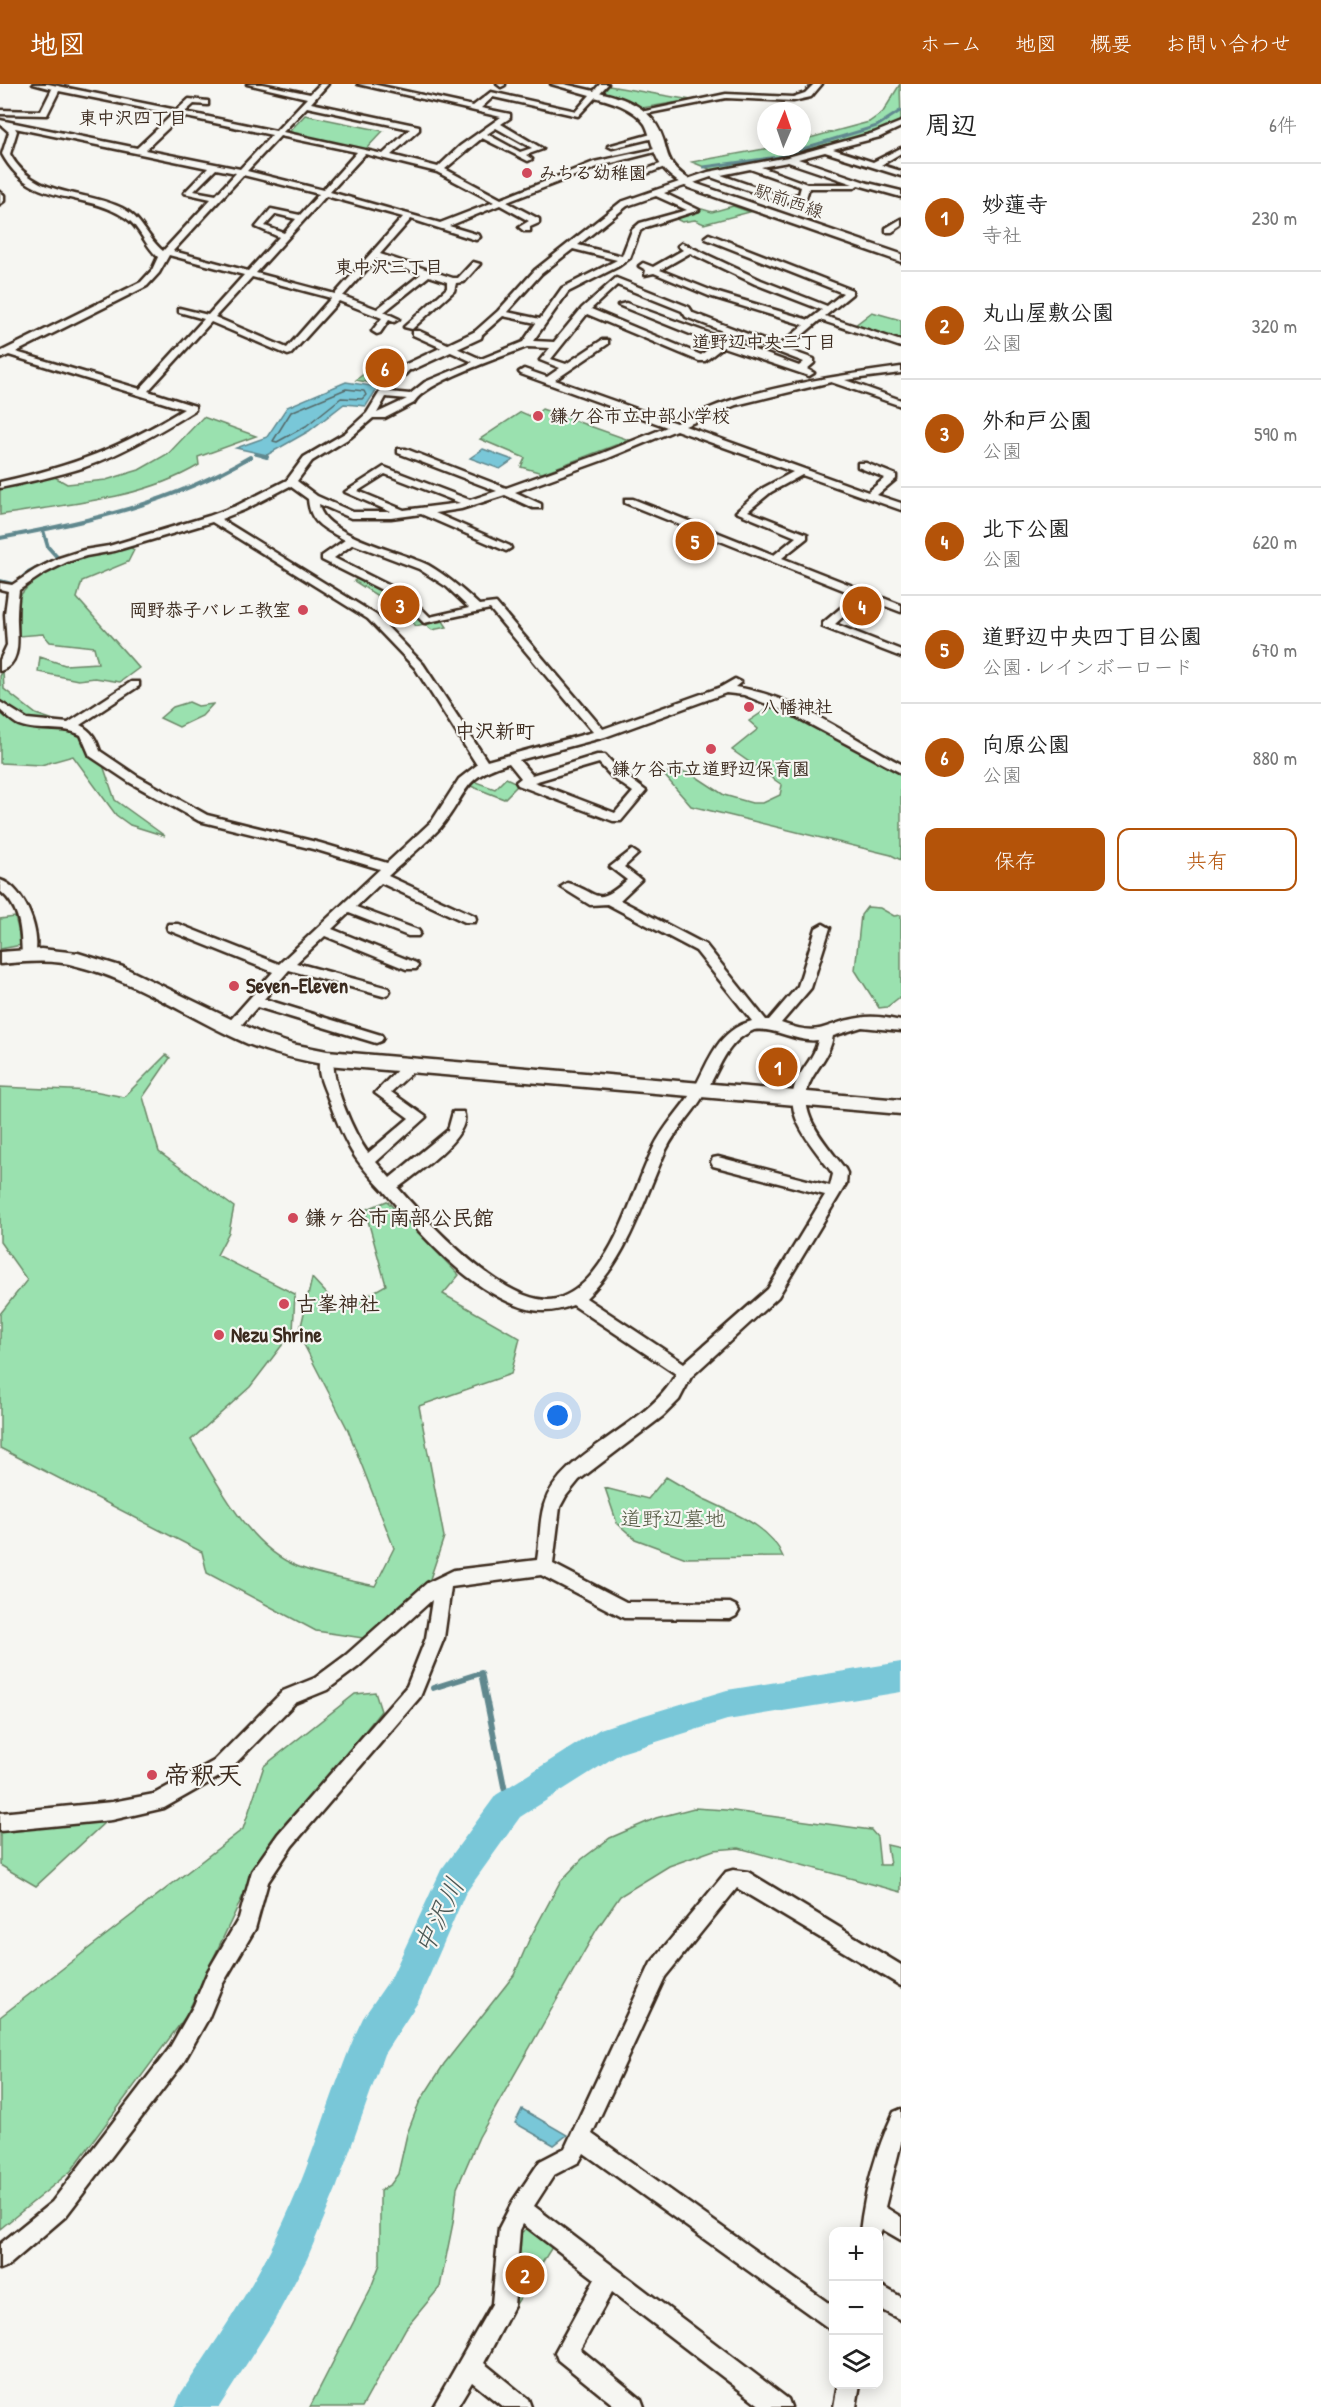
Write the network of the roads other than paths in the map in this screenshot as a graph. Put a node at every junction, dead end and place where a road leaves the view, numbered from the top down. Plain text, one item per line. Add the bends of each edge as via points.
1 (40, 84) edge
2 (251, 84) edge
3 (324, 84) edge
4 (362, 84) edge
5 (555, 84) edge
6 (604, 84) edge
7 (819, 84) edge
8 (573, 86) edge
9 (56, 88) junction
10 (595, 94) junction
11 (313, 97) junction
12 (204, 103) dead end
13 (306, 104) junction
14 (475, 109) junction
15 (0, 112) edge
16 (179, 113) junction
17 (640, 113) junction
18 (2, 122) edge
19 (901, 123) edge
20 (496, 125) junction
21 (278, 134) junction
22 (483, 135) junction
23 (656, 135) junction
24 (612, 146) dead end
25 (824, 149) junction
26 (140, 150) junction
27 (659, 150) junction
28 (901, 150) edge
29 (363, 152) junction
30 (520, 154) junction
31 (384, 157) junction
32 (789, 159) junction
33 (532, 161) dead end
34 (13, 165) junction
35 (214, 166) junction
36 (752, 166) junction
37 (873, 166) junction
38 (668, 167) junction
39 (0, 170) edge
40 (440, 170) junction
41 (242, 172) junction
42 (711, 174) junction
43 (901, 174) edge
44 (633, 176) dead end
45 (685, 182) junction
46 (865, 185) junction
47 (807, 186) junction
48 (654, 192) junction
49 (325, 193) junction
50 (901, 194) edge
51 (0, 195) edge
52 (219, 198) junction
53 (0, 201) edge
54 (498, 201) junction
55 (409, 216) junction
56 (302, 218) junction
57 (901, 222) edge
58 (440, 225) junction
59 (527, 229) dead end
60 (889, 230) dead end
61 (285, 236) junction
62 (476, 237) dead end
63 (709, 237) dead end
64 (748, 240) dead end
65 (571, 246) junction
66 (735, 247) junction
67 (165, 254) junction
68 (374, 255) junction
69 (901, 258) edge
70 (624, 259) junction
71 (476, 264) dead end
72 (427, 273) junction
73 (249, 274) junction
74 (452, 281) junction
75 (652, 296) junction
76 (337, 297) junction
77 (623, 305) dead end
78 (634, 309) junction
79 (828, 309) junction
80 (182, 310) dead end
81 (585, 310) junction
82 (501, 313) junction
83 (387, 316) junction
84 (209, 318) junction
85 (815, 320) junction
86 (543, 322) junction
87 (377, 331) dead end
88 (476, 335) joint
89 (605, 342) dead end
90 (722, 343) junction
91 (526, 344) junction
92 (901, 344) edge
93 (556, 345) junction
94 (450, 349) junction
95 (779, 350) junction
96 (4, 354) edge
97 (482, 363) junction
98 (407, 367) joint
99 (567, 367) junction
100 (800, 370) junction
101 (901, 370) edge
102 (524, 372) dead end
103 (831, 379) junction
104 (548, 381) junction
105 (143, 391) junction
106 (385, 394) junction
107 (412, 397) junction
108 (901, 403) edge
109 (371, 415) junction
110 (676, 428) junction
111 (397, 459) junction
112 (862, 465) dead end
113 (801, 471) junction
114 (291, 482) junction
115 (0, 485) edge
116 (504, 492) junction
117 (869, 496) junction
118 (313, 498) junction
119 (629, 501) dead end
120 (469, 503) junction
121 (537, 506) dead end
122 (901, 507) edge
123 (424, 512) junction
124 (404, 514) junction
125 (213, 518) junction
126 (352, 540) junction
127 (501, 548) dead end
128 (775, 560) junction
129 (0, 586) edge
130 (14, 589) junction
131 (863, 594) junction
132 (477, 609) junction
133 (901, 609) edge
134 (901, 654) edge
135 (0, 668) edge
136 (135, 684) dead end
137 (0, 705) edge
138 (71, 726) junction
139 (601, 734) junction
140 (512, 759) junction
141 (484, 766) junction
142 (901, 769) edge
143 (529, 780) junction
144 (632, 854) dead end
145 (385, 873) junction
146 (0, 884) edge
147 (567, 887) dead end
148 (611, 902) junction
149 (347, 908) junction
150 (470, 919) dead end
151 (173, 927) dead end
152 (823, 928) dead end
153 (323, 930) junction
154 (413, 933) dead end
155 (29, 955) junction
156 (0, 958) edge
157 (411, 966) dead end
158 (284, 967) junction
159 (383, 991) dead end
160 (254, 1001) junction
161 (767, 1024) junction
162 (901, 1026) edge
163 (231, 1028) junction
164 (826, 1035) junction
165 (376, 1038) dead end
166 (327, 1058) junction
167 (411, 1065) junction
168 (700, 1090) junction
169 (801, 1098) junction
170 (901, 1107) edge
171 (458, 1116) dead end
172 (367, 1162) junction
173 (718, 1162) dead end
174 (389, 1187) junction
175 (833, 1192) junction
176 (574, 1298) junction
177 (685, 1371) junction
178 (543, 1567) junction
179 (443, 1582) junction
180 (730, 1611) dead end
181 (0, 1822) edge
182 (901, 1976) edge
183 (901, 2119) edge
184 (580, 2138) junction
185 (520, 2208) junction
186 (872, 2222) edge
187 (901, 2229) edge
188 (0, 2258) edge
189 (608, 2277) junction
190 (883, 2298) edge
191 (901, 2309) edge
192 (829, 2317) edge
193 (470, 2366) junction
194 (848, 2389) edge
195 (444, 2407) edge
196 (520, 2407) edge
197 (633, 2407) edge
198 (780, 2407) edge
199 (845, 2407) edge

1 - 9 street
2 - 11 street
3 - 11 street
4 - 14 street via 387,93
5 - 8 street
6 - 10 street
7 - 17 street via 798,99 726,96
8 - 10 street
9 - 15 street via 44,113
9 - 16 street
10 - 14 street via 578,114 491,94
10 - 17 street
11 - 13 street
12 - 16 street via 192,100
13 - 21 street
13 - 31 street via 416,128
14 - 20 street via 507,116
16 - 21 street
16 - 26 street
17 - 23 street
18 - 26 street
18 - 34 street via 13,131 6,154
19 - 25 street via 877,135
20 - 22 street
20 - 30 street via 539,148
21 - 29 street
21 - 41 street
22 - 30 street
22 - 40 street
23 - 24 street
23 - 27 street
25 - 32 street
25 - 37 street
26 - 35 street
27 - 38 street
27 - 54 street via 597,164
28 - 37 street
29 - 31 street
29 - 49 street
30 - 33 street
31 - 40 street
32 - 36 street
32 - 46 street
34 - 39 street
34 - 67 street via 29,180 125,214 137,223 147,243
35 - 41 street
35 - 52 street via 188,193
36 - 42 street
36 - 47 street
37 - 43 street
38 - 44 street
38 - 45 street, 駅前西線
40 - 54 street
41 - 49 street
41 - 52 street
42 - 45 street
42 - 47 street via 783,200 803,196
45 - 48 street
45 - 69 street, 駅前西線
46 - 47 street
46 - 50 street
48 - 65 street via 624,204
48 - 70 street via 695,210 643,225 636,230
49 - 55 street
49 - 56 street
51 - 53 street
52 - 67 street
54 - 58 street
54 - 59 street via 536,221 523,227
55 - 58 street
55 - 68 street
56 - 61 street
56 - 61 street via 274,211 260,227
57 - 60 street
58 - 62 street
61 - 73 street
63 - 66 street
64 - 66 street
65 - 70 street
65 - 82 street via 538,272
66 - 79 street via 849,292
67 - 73 street
67 - 96 street via 156,271 137,289
68 - 72 street
68 - 76 street
70 - 86 street via 565,290
71 - 74 street via 461,280
72 - 74 street
72 - 83 street
73 - 76 street
73 - 84 street
74 - 94 street via 451,289 413,330
75 - 78 street
75 - 81 street via 616,281
75 - 95 street via 686,309 689,315
76 - 83 street
76 - 84 street via 288,352
77 - 78 street
78 - 90 street
79 - 85 street
79 - 85 street via 686,248 647,270 734,302
80 - 84 street
81 - 90 street via 702,359
81 - 93 street
82 - 86 street
82 - 88 street
83 - 87 street
84 - 105 street
85 - 92 street
85 - 95 street
86 - 91 street
88 - 94 street
89 - 99 street
90 - 100 street
91 - 93 street
91 - 97 street
93 - 99 street via 545,360
94 - 97 street
94 - 98 street
95 - 100 street via 815,358
96 - 105 street
97 - 107 street via 428,384
98 - 106 street via 396,375
99 - 104 street
100 - 103 street
101 - 103 street
102 - 104 street
103 - 108 street
103 - 110 street via 733,403
104 - 110 street
105 - 115 street via 192,408 93,460
106 - 107 street
106 - 109 street
107 - 109 street via 382,416
109 - 114 street via 348,435 308,459
110 - 113 street
110 - 116 street
111 - 116 street
111 - 120 street
111 - 124 street via 350,492
112 - 117 street via 892,477
113 - 117 street
113 - 128 street via 767,490 741,512 803,536
114 - 118 street
114 - 125 street
116 - 120 street
116 - 121 street
117 - 122 street
118 - 124 street via 351,515
118 - 126 street via 314,513 321,521
119 - 128 street
120 - 123 street
123 - 124 street
123 - 127 street
125 - 130 street via 63,560
125 - 141 street via 372,617 419,666
126 - 132 street via 423,567
126 - 132 street via 326,558 404,597 428,621
128 - 131 street
129 - 130 street
130 - 135 street via 13,645
131 - 133 street
131 - 134 street via 827,625
132 - 139 street via 492,605
136 - 138 street
137 - 138 street via 20,721
138 - 145 street via 86,733 94,753 203,818 320,847
139 - 140 street
139 - 142 street via 730,685 787,708
140 - 141 street
140 - 143 street
141 - 145 street via 463,782 440,819
143 - 143 street via 602,758 617,775 640,791 616,818 522,782
144 - 148 street via 613,866 635,880
145 - 149 street
145 - 150 street
146 - 155 street via 25,910
147 - 148 street via 596,902
148 - 161 street via 701,948
149 - 153 street
149 - 154 street
151 - 158 street
152 - 161 street via 804,988
153 - 157 street
153 - 158 street
155 - 156 street
155 - 163 street via 78,959 116,972
158 - 159 street
158 - 160 street
160 - 163 street
160 - 165 street
161 - 164 street via 805,1036
161 - 168 street via 745,1028 728,1040 711,1064
162 - 164 street via 872,1021
163 - 166 street via 290,1051
164 - 169 street via 822,1056 804,1081
166 - 167 street
166 - 172 street via 325,1069 353,1142
167 - 168 street
167 - 172 street via 382,1093 419,1117
168 - 169 street
168 - 176 street via 660,1147 612,1260
169 - 170 street
169 - 175 street via 801,1115 808,1130 840,1173
171 - 174 street via 453,1134
172 - 174 street
173 - 175 street
174 - 176 street via 454,1257 500,1289 531,1304 551,1306
175 - 177 street via 773,1293
176 - 177 street
177 - 178 street via 673,1395 657,1411 573,1475 560,1491 552,1506
178 - 179 street
178 - 180 street via 624,1610
179 - 181 street via 352,1661 321,1684 289,1697 220,1767 157,1802
179 - 188 street via 435,1638 414,1691 285,1840 258,1878 248,1922 176,2056 59,2209
182 - 184 street via 741,1879 733,1879 658,1970
183 - 186 street via 891,2139
184 - 185 street via 572,2155 547,2168
184 - 192 street
185 - 189 street
185 - 193 street via 510,2228 503,2306
186 - 187 street
189 - 197 street via 566,2352
189 - 198 street
190 - 191 street
193 - 195 street
193 - 196 street
194 - 199 street

